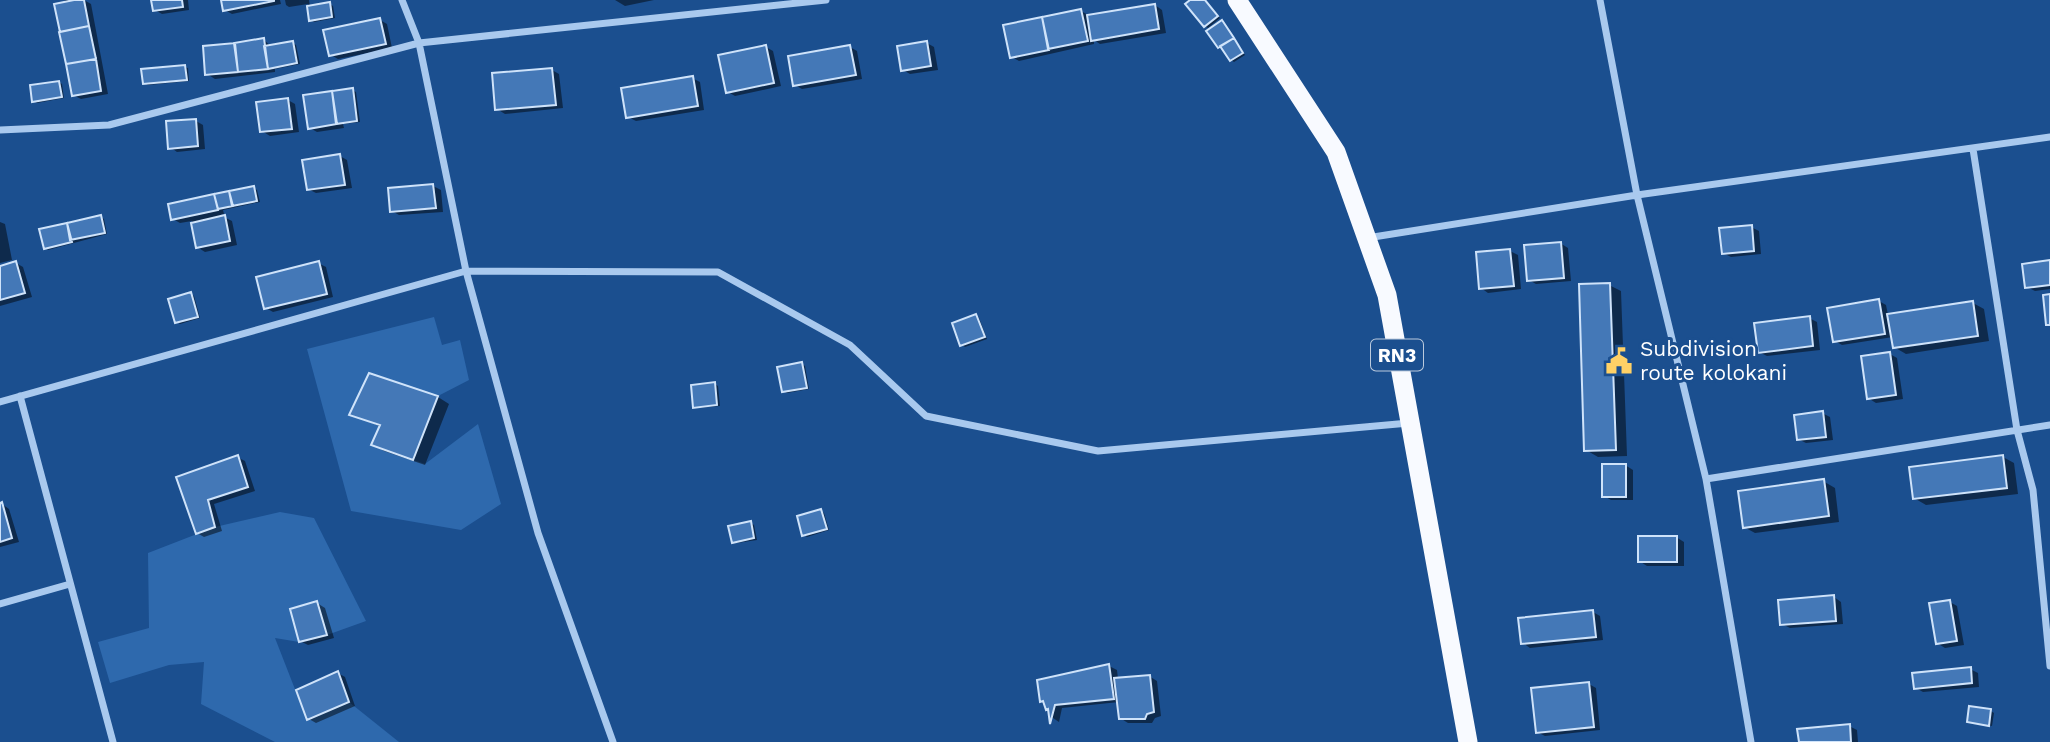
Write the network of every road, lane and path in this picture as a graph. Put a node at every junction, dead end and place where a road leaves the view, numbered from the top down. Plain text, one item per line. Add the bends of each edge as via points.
1 (402, 0) edge
2 (826, 0) edge
3 (1237, 0) edge
4 (1600, 0) edge
5 (419, 43) junction
6 (0, 130) edge
7 (2050, 137) edge
8 (1973, 149) junction
9 (1637, 195) junction
10 (1367, 238) junction
11 (466, 271) junction
12 (20, 396) junction
13 (0, 402) edge
14 (1409, 423) junction
15 (2050, 425) edge
16 (2017, 430) junction
17 (1706, 479) junction
18 (70, 584) junction
19 (0, 604) edge
20 (2050, 666) edge
21 (113, 742) edge
22 (613, 742) edge
23 (1468, 742) edge
24 (1751, 742) edge

1 - 5 street
2 - 5 street
3 - 10 highway, RN3 via 1336,152
4 - 9 street
5 - 6 street via 109,125
5 - 11 street
7 - 8 street
8 - 9 street
8 - 16 street
9 - 10 street
9 - 17 street
10 - 14 highway, RN3 via 1387,295
11 - 12 street
11 - 14 street via 718,272 850,345 926,416 1098,451
11 - 22 street via 538,533
12 - 13 street
12 - 18 street
14 - 23 highway, RN3
15 - 16 street
16 - 17 street
16 - 20 street via 2033,490
17 - 24 street
18 - 19 street
18 - 21 street

